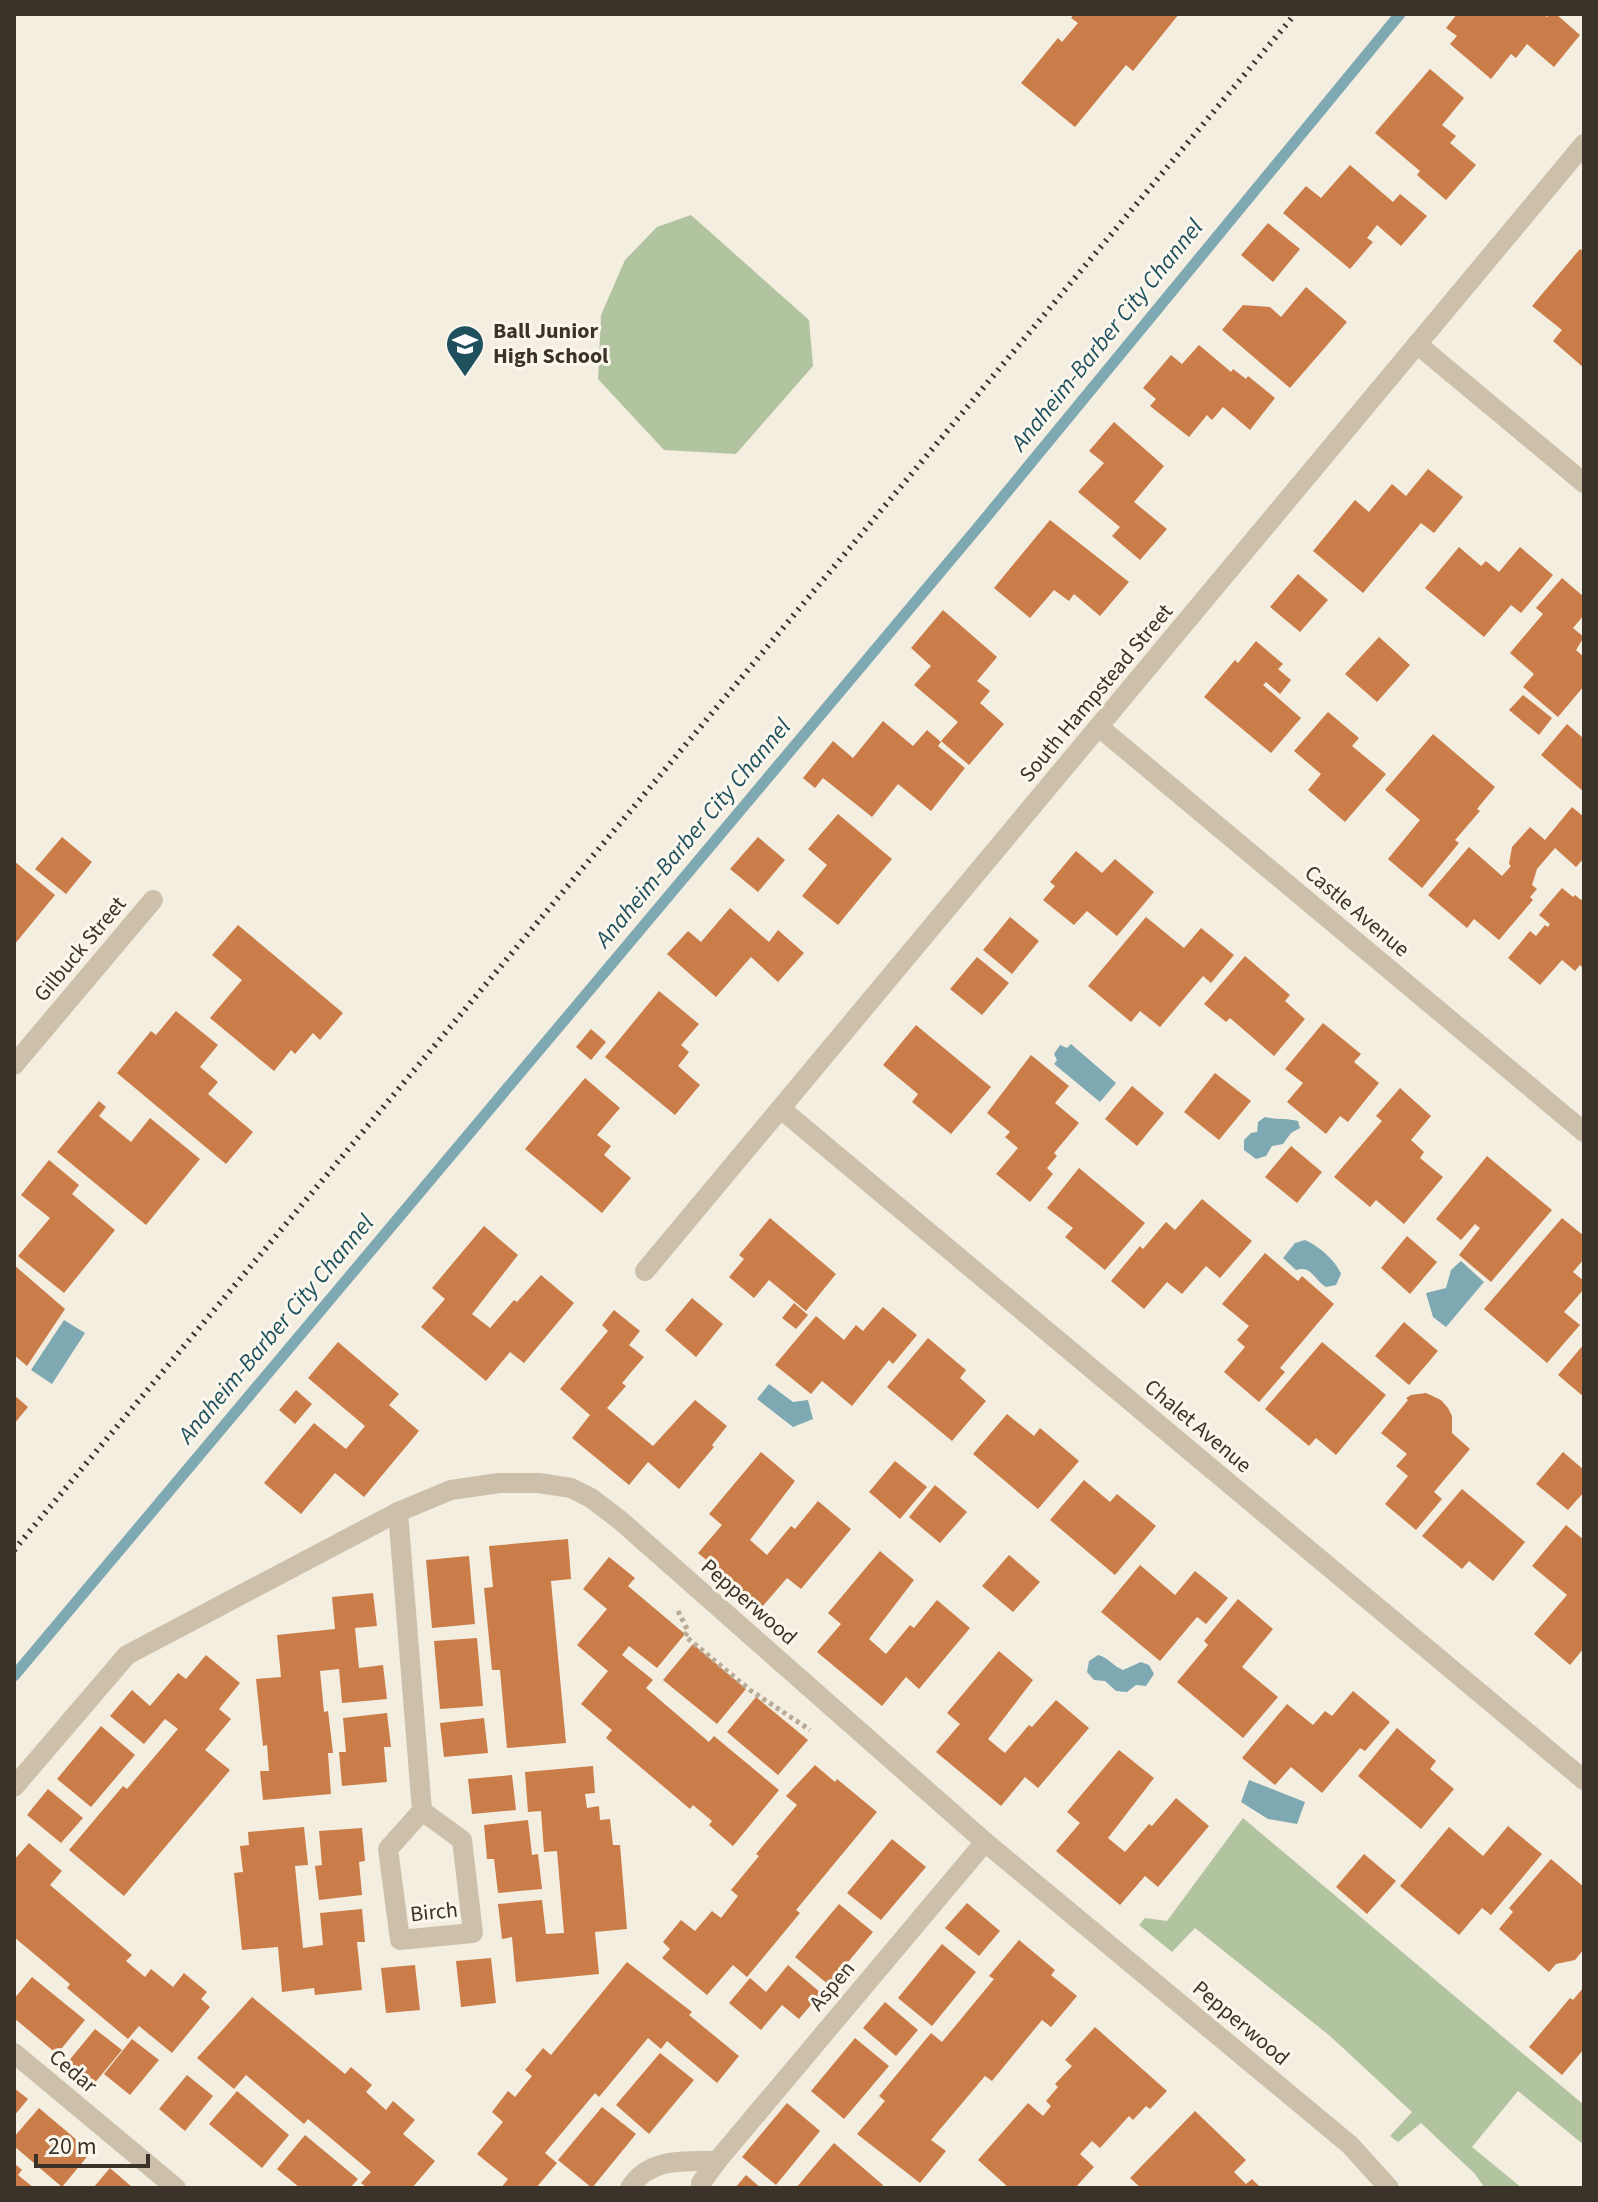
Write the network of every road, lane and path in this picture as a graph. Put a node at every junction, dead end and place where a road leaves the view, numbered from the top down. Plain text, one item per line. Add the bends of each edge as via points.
1 (1584, 144) edge
2 (1417, 344) junction
3 (1584, 483) edge
4 (1099, 727) junction
5 (153, 900) dead end
6 (14, 1065) edge
7 (781, 1109) junction
8 (1584, 1132) edge
9 (645, 1271) dead end
10 (398, 1512) junction
11 (676, 1606) dead end
12 (811, 1731) dead end
13 (1584, 1780) edge
14 (14, 1787) edge
15 (422, 1811) junction
16 (985, 1842) junction
17 (14, 2053) edge
18 (717, 2161) junction
19 (176, 2188) edge
20 (630, 2188) edge
21 (701, 2188) edge
22 (1389, 2188) edge

1 - 2 street, South Hampstead Street
2 - 3 street
2 - 4 street, South Hampstead Street
4 - 7 street, South Hampstead Street
4 - 8 street, Castle Avenue
5 - 6 street, Gilbuck Street
7 - 9 street, South Hampstead Street
7 - 13 street, Chalet Avenue
10 - 14 street, Pepperwood via 127,1655
10 - 15 street
10 - 16 street, Pepperwood via 451,1490 499,1483 571,1488 591,1498
11 - 12 path via 688,1631 685,1636
15 - 15 street, Birch via 388,1849 400,1940 473,1933 462,1840
16 - 18 street, Aspen
16 - 22 street, Pepperwood via 1350,2145
17 - 19 street, Cedar
18 - 20 street via 671,2161 651,2169
18 - 21 street, Aspen

